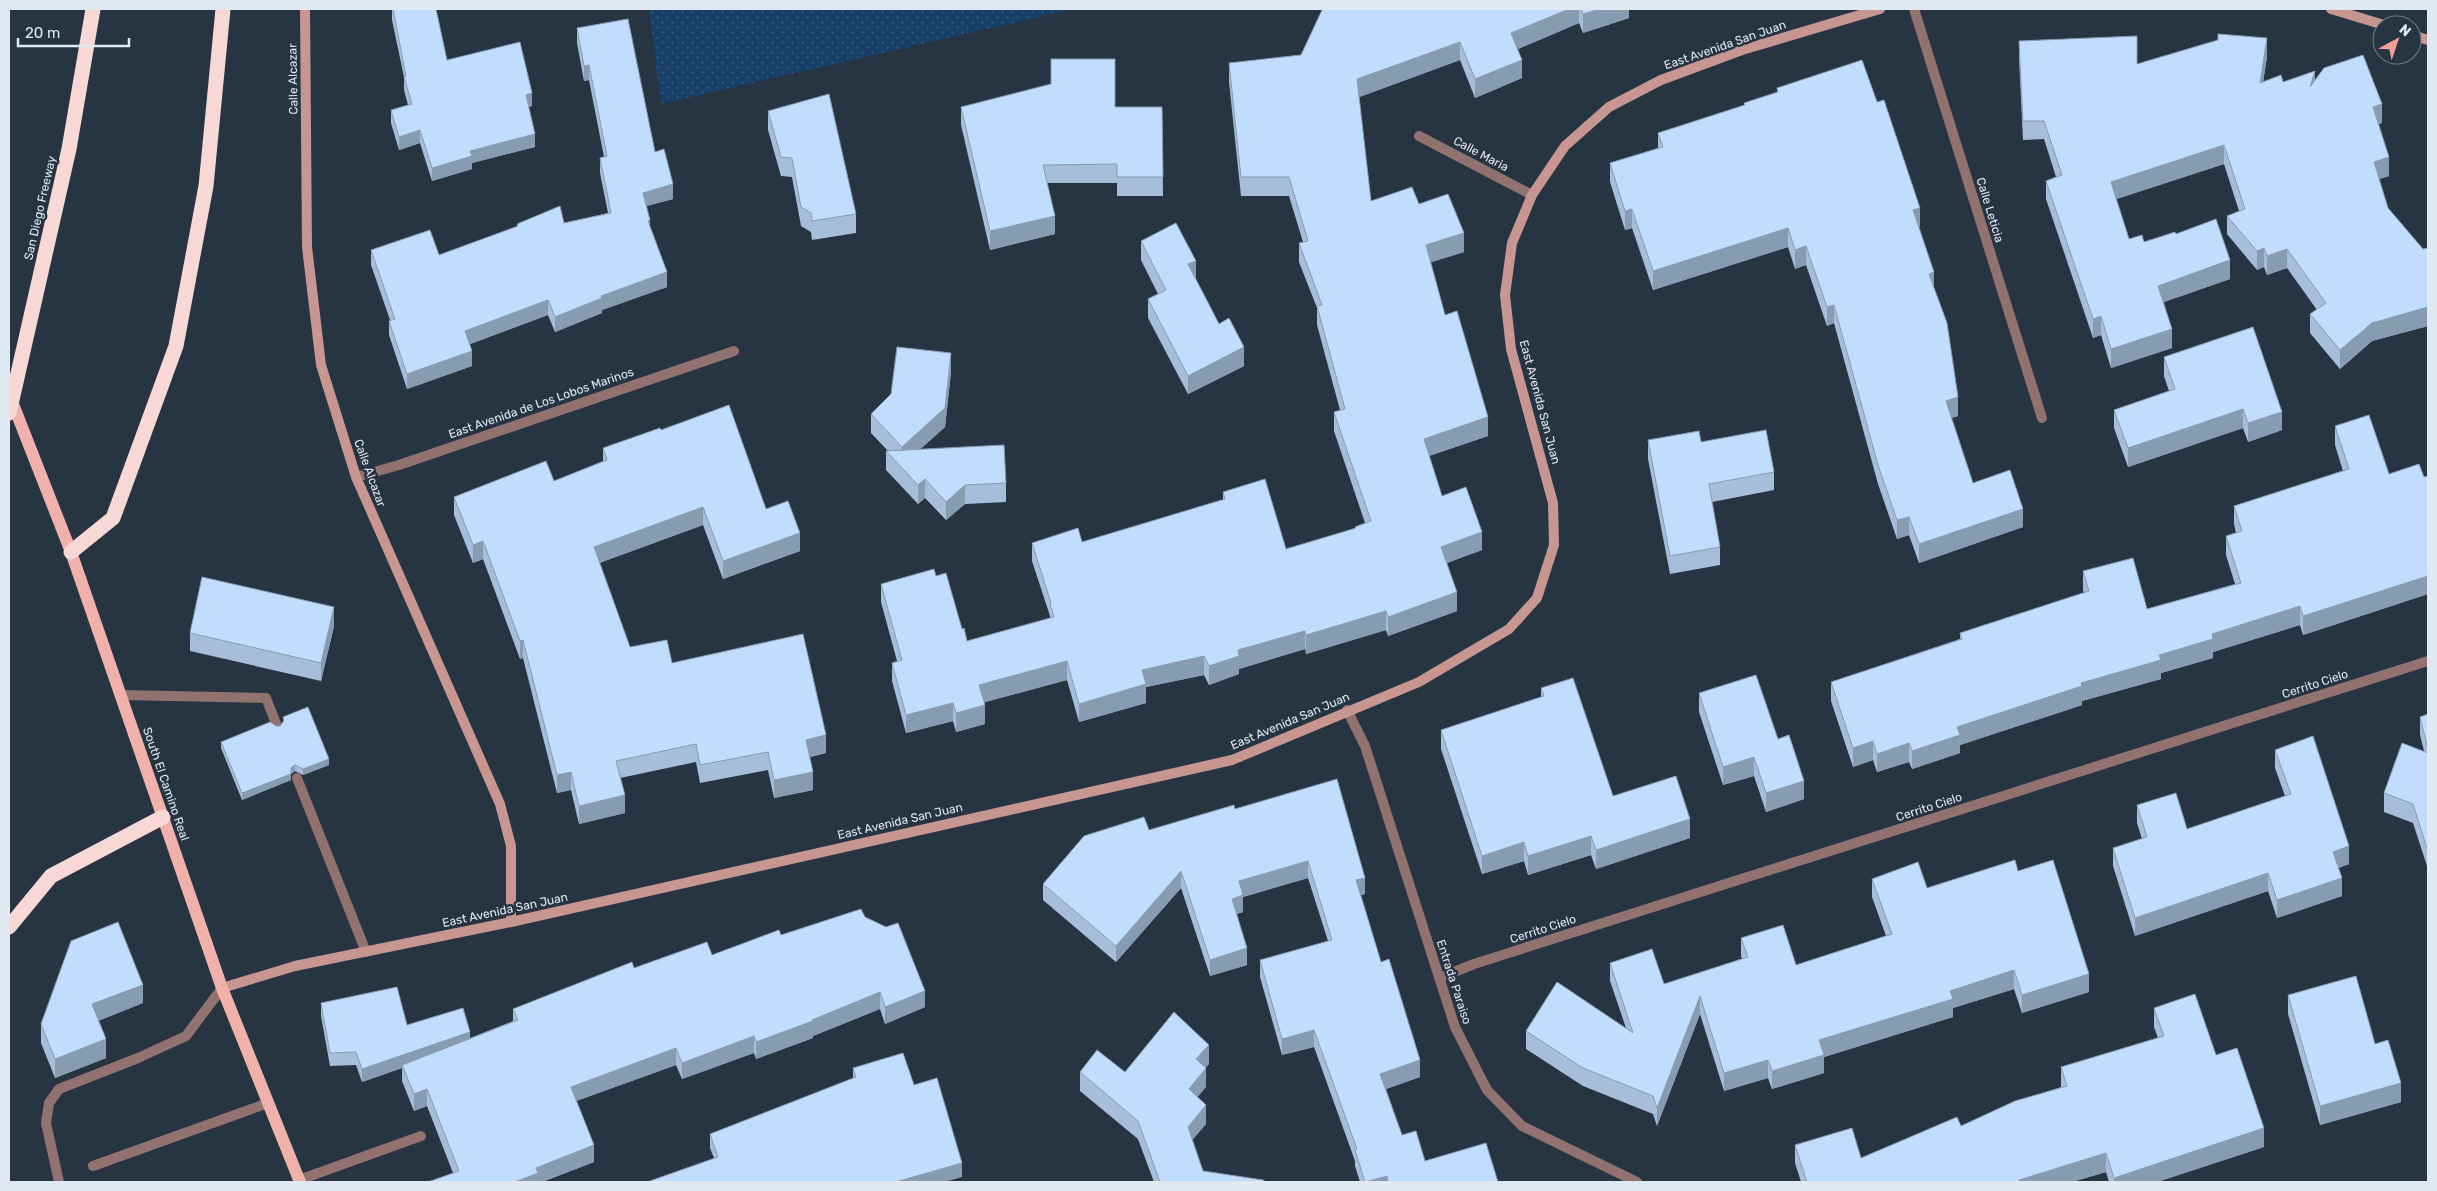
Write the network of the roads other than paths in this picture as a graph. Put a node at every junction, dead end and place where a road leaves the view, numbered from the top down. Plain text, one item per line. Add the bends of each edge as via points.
1 (93, 9) edge
2 (223, 9) edge
3 (304, 9) edge
4 (1880, 9) edge
5 (1914, 9) edge
6 (2331, 9) edge
7 (2372, 21) edge
8 (1419, 136) dead end
9 (1532, 195) junction
10 (734, 351) dead end
11 (9, 394) edge
12 (9, 413) edge
13 (2042, 418) dead end
14 (356, 477) junction
15 (71, 552) junction
16 (2428, 661) edge
17 (121, 695) junction
18 (1348, 710) junction
19 (276, 726) edge
20 (297, 778) dead end
21 (163, 817) junction
22 (511, 922) junction
23 (9, 926) edge
24 (366, 952) junction
25 (1439, 978) junction
26 (222, 988) junction
27 (268, 1103) junction
28 (421, 1136) dead end
29 (93, 1166) dead end
30 (299, 1181) edge
31 (58, 1182) edge
32 (1637, 1182) edge

1 - 12 highway, San Diego Freeway via 69,149
2 - 15 highway via 206,186 176,346 113,518
3 - 14 street, Calle Alcazar via 307,247 322,365
4 - 9 street, East Avenida San Juan via 1742,50 1661,80 1609,107 1565,146
5 - 13 street, Calle Leticia
6 - 7 street
8 - 9 street, Calle Maria
9 - 18 street, East Avenida San Juan via 1512,243 1505,295 1511,349 1554,504 1554,545 1537,598 1509,630 1419,682
10 - 14 street, East Avenida de Los Lobos Marinos
11 - 15 main road, South El Camino Real
14 - 22 street, Calle Alcazar via 500,804 511,846
15 - 17 main road, South El Camino Real
16 - 25 street, Cerrito Cielo via 1474,964
17 - 19 street via 266,698
17 - 21 main road, South El Camino Real
18 - 22 street, East Avenida San Juan via 1232,760
18 - 25 street, Entrada Paraiso via 1364,746
20 - 24 street
21 - 23 highway via 51,876
21 - 26 main road, South El Camino Real
22 - 24 street, East Avenida San Juan
24 - 26 street, East Avenida San Juan via 295,966
25 - 32 street, Entrada Paraiso via 1454,1027 1487,1090 1522,1126
26 - 27 main road, South El Camino Real
26 - 31 street via 186,1036 59,1089 49,1103 46,1123
27 - 29 street
27 - 30 main road, South El Camino Real
28 - 30 street

